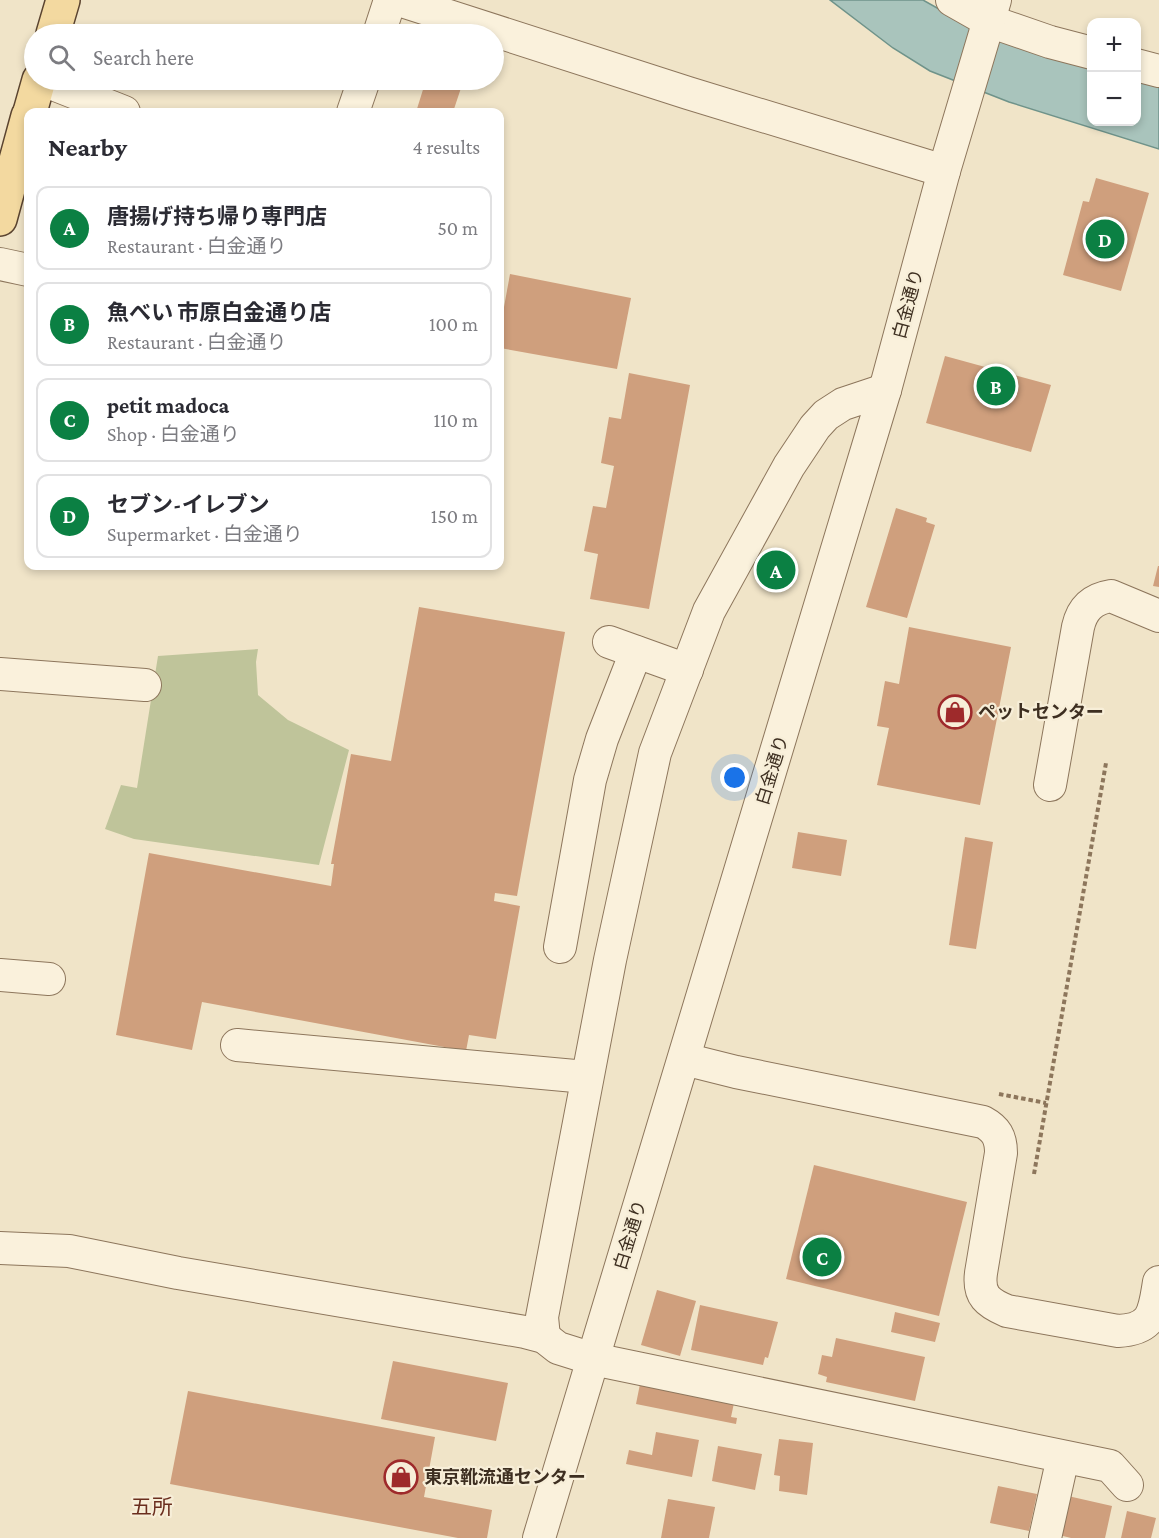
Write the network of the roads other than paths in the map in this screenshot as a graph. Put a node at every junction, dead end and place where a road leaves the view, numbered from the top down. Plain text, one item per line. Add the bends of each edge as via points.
1 (63, 0) edge
2 (390, 0) edge
3 (399, 0) edge
4 (952, 0) edge
5 (992, 10) edge
6 (55, 24) edge
7 (382, 24) edge
8 (474, 24) edge
9 (504, 34) edge
10 (1087, 52) edge
11 (1141, 66) edge
12 (1159, 71) edge
13 (37, 90) edge
14 (67, 90) edge
15 (361, 90) edge
16 (31, 108) edge
17 (114, 108) edge
18 (354, 108) edge
19 (24, 132) edge
20 (944, 171) junction
21 (0, 219) edge
22 (0, 264) edge
23 (24, 269) edge
24 (885, 390) junction
25 (1159, 616) edge
26 (687, 670) junction
27 (0, 674) edge
28 (145, 685) dead end
29 (1050, 785) dead end
30 (560, 947) dead end
31 (0, 975) edge
32 (49, 979) dead end
33 (237, 1045) dead end
34 (684, 1059) junction
35 (586, 1077) junction
36 (0, 1248) edge
37 (1159, 1282) edge
38 (544, 1337) junction
39 (593, 1359) junction
40 (1063, 1456) junction
41 (1127, 1485) dead end
42 (539, 1538) edge
43 (1044, 1538) edge

1 - 6 main road
2 - 7 street
3 - 8 street
4 - 5 street
5 - 10 street via 1050,42
5 - 20 street, 白金通り
9 - 20 street
11 - 12 street
13 - 16 main road
14 - 17 street
15 - 18 street
19 - 21 main road
20 - 24 street, 白金通り
22 - 23 street
24 - 26 street via 843,405 815,426 709,611
24 - 34 street, 白金通り
25 - 29 street via 1111,596 1102,597 1081,615
26 - 30 street via 622,647 590,780
26 - 35 street via 655,753
27 - 28 street
31 - 32 street
33 - 35 street
34 - 37 street via 983,1122 991,1127 997,1132 1001,1153 980,1288 997,1307 1129,1330 1146,1323 1152,1315
34 - 39 street, 白金通り
35 - 38 street via 542,1317
36 - 38 street via 69,1251
38 - 39 street via 558,1348
39 - 40 street
39 - 42 street, 白金通り
40 - 41 street via 1110,1466
40 - 43 street

